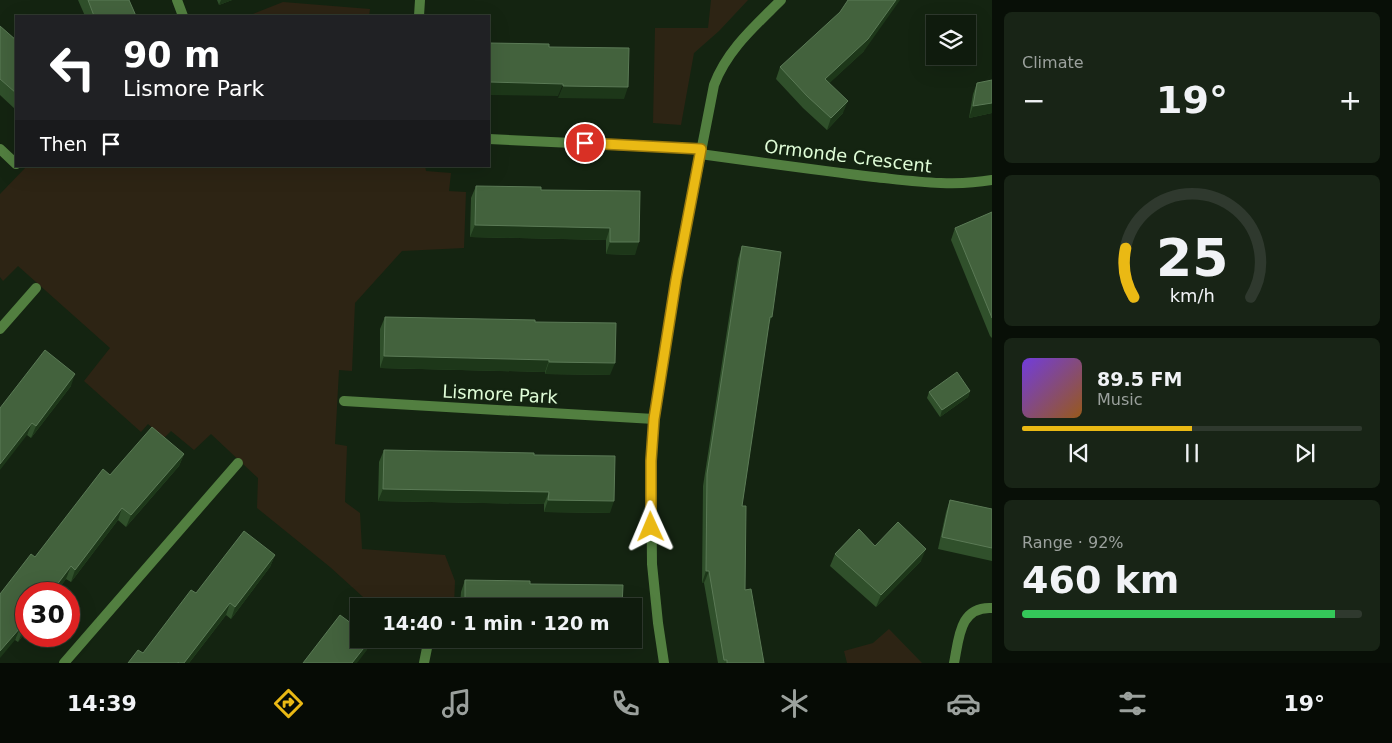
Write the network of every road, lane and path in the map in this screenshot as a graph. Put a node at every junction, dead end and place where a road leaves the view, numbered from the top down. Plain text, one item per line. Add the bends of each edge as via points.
1 (177, 0) edge
2 (420, 0) edge
3 (781, 0) edge
4 (183, 15) edge
5 (419, 15) edge
6 (490, 139) edge
7 (0, 149) edge
8 (700, 152) junction
9 (15, 162) edge
10 (992, 180) edge
11 (36, 288) dead end
12 (0, 329) edge
13 (344, 400) dead end
14 (654, 419) junction
15 (238, 463) dead end
16 (992, 608) edge
17 (427, 648) edge
18 (64, 663) edge
19 (424, 663) edge
20 (664, 663) edge
21 (954, 663) edge

1 - 4 street
2 - 5 street
3 - 8 street via 734,49 719,72
6 - 8 street
7 - 9 street
8 - 10 street, Ormonde Crescent via 916,181 956,183
8 - 14 street
11 - 12 street
13 - 14 street, Lismore Park
14 - 20 street via 652,564
15 - 18 street
16 - 21 street via 975,610 966,618
17 - 19 street

